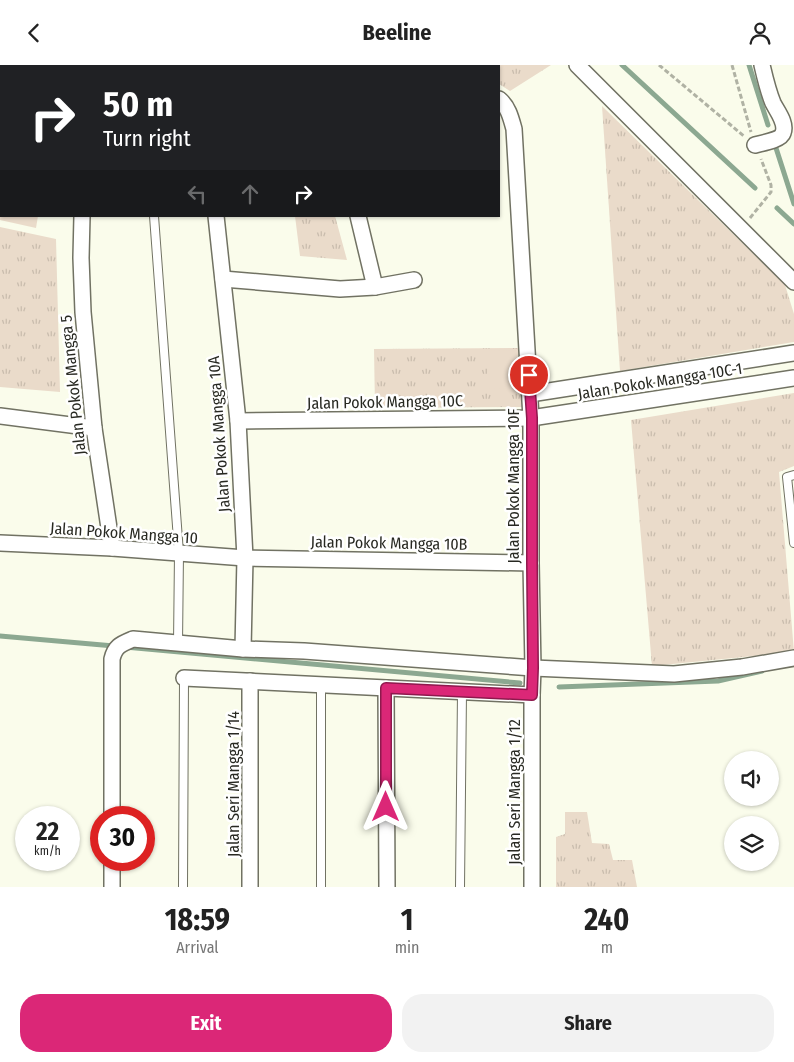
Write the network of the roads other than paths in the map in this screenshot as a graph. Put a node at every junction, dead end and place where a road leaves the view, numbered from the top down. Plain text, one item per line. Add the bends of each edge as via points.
1 (577, 65) edge
2 (762, 65) edge
3 (500, 100) edge
4 (755, 145) road end
5 (82, 217) edge
6 (154, 217) edge
7 (216, 217) edge
8 (358, 217) edge
9 (223, 279) junction
10 (414, 280) dead end
11 (794, 282) edge
12 (375, 287) junction
13 (794, 353) edge
14 (794, 378) edge
15 (530, 394) junction
16 (0, 416) edge
17 (532, 418) junction
18 (238, 421) junction
19 (94, 428) junction
20 (794, 475) edge
21 (0, 543) edge
22 (794, 543) edge
23 (112, 548) junction
24 (179, 553) junction
25 (245, 558) junction
26 (532, 563) junction
27 (178, 644) junction
28 (243, 649) junction
29 (794, 658) edge
30 (533, 668) junction
31 (184, 679) joint
32 (250, 681) junction
33 (322, 685) junction
34 (386, 688) junction
35 (462, 692) junction
36 (532, 695) junction
37 (112, 806) edge
38 (112, 871) edge
39 (112, 887) edge
40 (183, 887) edge
41 (250, 887) edge
42 (320, 887) edge
43 (387, 887) edge
44 (460, 887) edge
45 (532, 887) edge

1 - 11 street
2 - 4 street via 773,103 784,126 780,138
3 - 15 street, Jalan Pokok Mangga 10F via 510,114 514,129
5 - 19 street, Jalan Pokok Mangga 5 via 82,312
6 - 24 lane
7 - 9 street, Jalan Pokok Mangga 10A
8 - 12 street
9 - 12 street via 340,289
9 - 18 street, Jalan Pokok Mangga 10A
10 - 12 street
13 - 15 street
14 - 17 street, Jalan Pokok Mangga 10C-1
15 - 17 street, Jalan Pokok Mangga 10F
16 - 19 street
17 - 18 street, Jalan Pokok Mangga 10C
17 - 26 street, Jalan Pokok Mangga 10F
18 - 25 street, Jalan Pokok Mangga 10A
19 - 23 street, Jalan Pokok Mangga 5
20 - 22 lane via 787,477
21 - 23 street, Jalan Pokok Mangga 10
23 - 24 street, Jalan Pokok Mangga 10
24 - 25 street, Jalan Pokok Mangga 10
24 - 27 lane
25 - 26 street, Jalan Pokok Mangga 10B
25 - 28 street, Jalan Pokok Mangga 10A
26 - 30 street, Jalan Pokok Mangga 10F
27 - 28 street
27 - 37 street via 133,639 115,653
28 - 30 street
29 - 30 street via 674,673
30 - 36 street, Jalan Seri Mangga 1/12
31 - 32 street
31 - 40 lane
32 - 33 street
32 - 41 street, Jalan Seri Mangga 1/14
33 - 34 street
33 - 42 lane
34 - 35 street
34 - 43 street
35 - 36 street
35 - 44 lane
36 - 45 street, Jalan Seri Mangga 1/12
38 - 39 street

